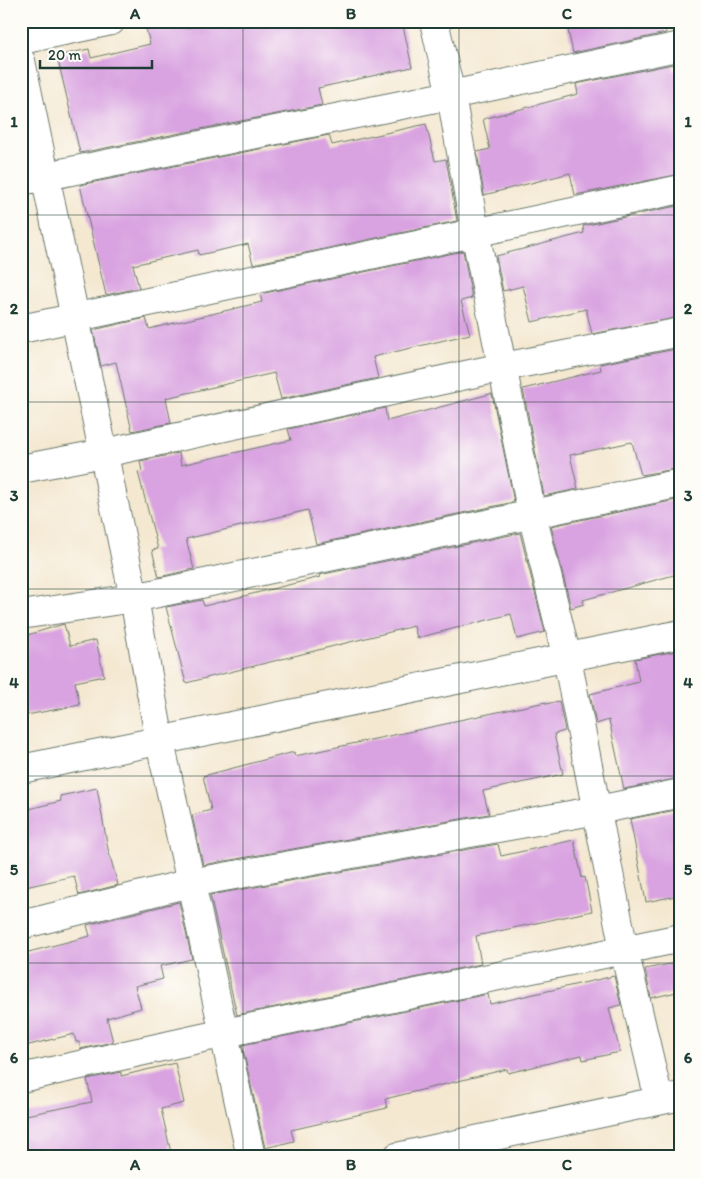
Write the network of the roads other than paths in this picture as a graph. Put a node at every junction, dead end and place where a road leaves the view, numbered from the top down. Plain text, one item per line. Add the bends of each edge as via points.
1 (111, 21) edge
2 (434, 21) edge
3 (21, 40) edge
4 (681, 46) edge
5 (21, 61) edge
6 (451, 95) junction
7 (33, 179) edge
8 (681, 189) edge
9 (475, 232) junction
10 (75, 319) junction
11 (21, 329) edge
12 (681, 332) edge
13 (503, 367) junction
14 (104, 453) junction
15 (21, 469) edge
16 (681, 483) edge
17 (532, 514) junction
18 (134, 598) junction
19 (21, 615) edge
20 (681, 634) edge
21 (568, 658) junction
22 (160, 742) junction
23 (21, 770) edge
24 (681, 793) edge
25 (598, 810) junction
26 (190, 883) junction
27 (21, 925) edge
28 (681, 938) edge
29 (624, 950) junction
30 (225, 1033) junction
31 (21, 1078) edge
32 (670, 1098) edge
33 (251, 1157) edge
34 (398, 1157) edge

1 - 3 street
2 - 6 street
4 - 6 street
5 - 7 street
6 - 7 street
6 - 9 street
7 - 10 street
8 - 9 street
9 - 10 street
9 - 13 street
10 - 11 street
10 - 14 street
12 - 13 street
13 - 14 street
13 - 17 street
14 - 15 street
14 - 18 street
16 - 17 street
17 - 18 street
17 - 21 street
18 - 19 street
18 - 22 street
20 - 21 street
21 - 22 street
21 - 25 street
22 - 23 street
22 - 26 street
24 - 25 street
25 - 26 street
25 - 29 street
26 - 27 street
26 - 30 street
28 - 29 street
29 - 30 street
29 - 32 street
30 - 31 street
30 - 33 street
32 - 34 street

